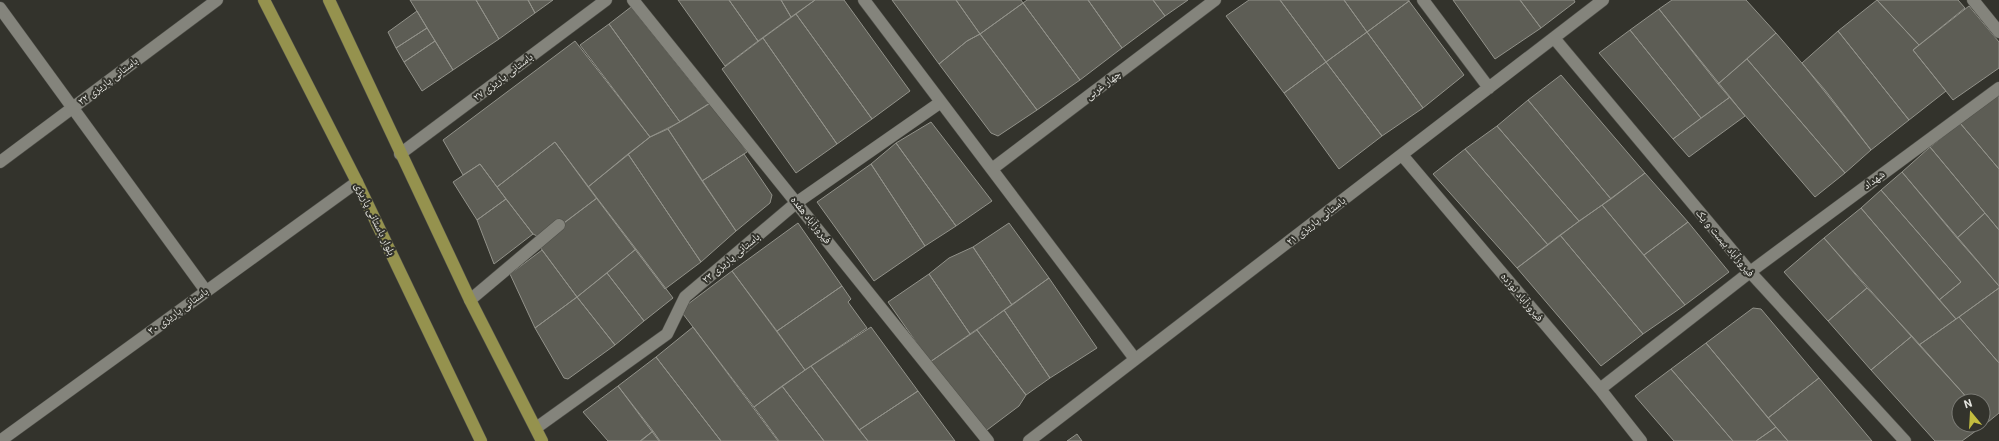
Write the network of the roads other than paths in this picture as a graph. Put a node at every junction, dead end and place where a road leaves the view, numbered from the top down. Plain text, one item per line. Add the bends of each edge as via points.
1 (217, 0) edge
2 (264, 0) edge
3 (329, 0) edge
4 (606, 0) edge
5 (633, 0) edge
6 (864, 0) edge
7 (1215, 0) edge
8 (1423, 0) edge
9 (1603, 0) edge
10 (1973, 0) edge
11 (0, 8) edge
12 (1999, 32) edge
13 (1554, 38) junction
14 (1488, 88) junction
15 (1999, 88) edge
16 (941, 102) junction
17 (73, 108) junction
18 (400, 154) junction
19 (1402, 155) junction
20 (0, 162) edge
21 (992, 169) junction
22 (357, 182) junction
23 (796, 203) junction
24 (559, 225) dead end
25 (1750, 272) junction
26 (206, 291) junction
27 (470, 300) junction
28 (1135, 359) junction
29 (1600, 389) junction
30 (536, 428) junction
31 (0, 441) edge
32 (481, 441) edge
33 (542, 441) edge
34 (988, 441) edge
35 (1029, 441) edge
36 (1641, 441) edge
37 (1905, 441) edge

1 - 17 street, باستانی پاریزی ۳۲
2 - 22 main road, بلوار باستانی پاریزی
3 - 18 main road
4 - 18 street, باستانی پاریزی ۲۷
5 - 23 street, فیروزآباد هفده
6 - 16 street
7 - 21 street, چهار غربی
8 - 14 street
9 - 13 street, باستانی پاریزی ۲۱
10 - 12 street
11 - 17 street
13 - 14 street, باستانی پاریزی ۲۱
13 - 25 street, فیروزآباد بیست و یک
14 - 19 street, باستانی پاریزی ۲۱
15 - 25 street, شهداد
16 - 21 street
16 - 23 street, باستانی پاریزی ۲۳
17 - 20 street, باستانی پاریزی ۳۲
17 - 26 street
18 - 27 main road
19 - 28 street, باستانی پاریزی ۲۱
19 - 29 street, فیروزآباد نوزده
21 - 28 street
22 - 26 street, باستانی پاریزی ۳۰
22 - 32 main road, بلوار باستانی پاریزی
23 - 30 street, باستانی پاریزی ۲۳ via 685,297 667,334
23 - 34 street, فیروزآباد هفده
24 - 27 street
25 - 29 street, شهداد
25 - 37 street, فیروزآباد بیست و یک
26 - 31 street, باستانی پاریزی ۳۰
27 - 30 main road
28 - 35 street, باستانی پاریزی ۲۱
29 - 36 street, فیروزآباد نوزده
30 - 33 main road

